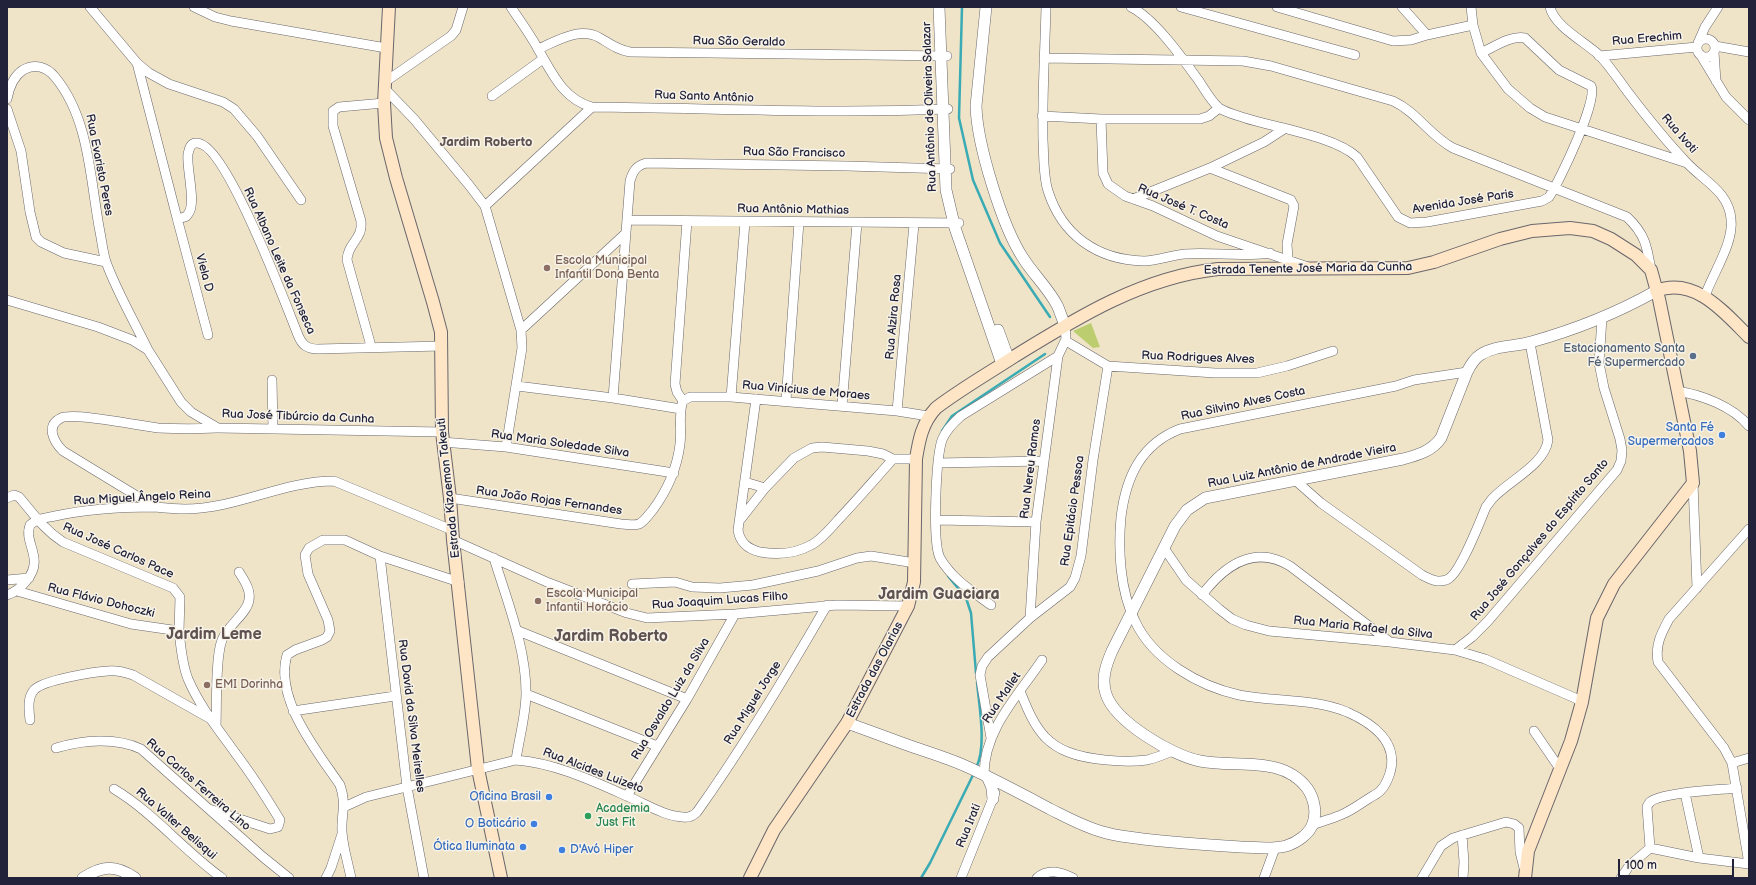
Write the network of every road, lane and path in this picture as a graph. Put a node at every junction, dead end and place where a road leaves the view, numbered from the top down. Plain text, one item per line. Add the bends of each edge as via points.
1 (90, 7) edge
2 (194, 7) edge
3 (389, 7) edge
4 (463, 7) edge
5 (511, 7) edge
6 (939, 7) edge
7 (946, 7) edge
8 (986, 7) edge
9 (1046, 7) edge
10 (1131, 7) edge
11 (1182, 7) edge
12 (1277, 7) edge
13 (1402, 7) edge
14 (1471, 7) edge
15 (1550, 7) edge
16 (1718, 7) edge
17 (1713, 16) junction
18 (1473, 25) junction
19 (1427, 34) junction
20 (1713, 46) junction
21 (386, 48) junction
22 (1698, 48) junction
23 (538, 49) junction
24 (1749, 52) edge
25 (1481, 53) junction
26 (1354, 55) dead end
27 (1600, 56) junction
28 (944, 57) junction
29 (1044, 58) junction
30 (543, 59) junction
31 (1183, 59) junction
32 (386, 60) junction
33 (137, 63) junction
34 (405, 70) junction
35 (1716, 82) junction
36 (385, 86) junction
37 (492, 96) dead end
38 (7, 99) edge
39 (384, 104) junction
40 (592, 107) junction
41 (1219, 108) junction
42 (7, 109) edge
43 (945, 109) junction
44 (1042, 116) junction
45 (1101, 119) junction
46 (1749, 120) edge
47 (1284, 129) junction
48 (1582, 129) junction
49 (1688, 164) junction
50 (1210, 168) junction
51 (947, 169) junction
52 (1554, 189) junction
53 (1133, 199) junction
54 (301, 200) dead end
55 (485, 206) junction
56 (177, 218) junction
57 (627, 220) junction
58 (687, 221) junction
59 (744, 222) junction
60 (799, 222) junction
61 (857, 223) junction
62 (956, 223) junction
63 (914, 224) junction
64 (626, 233) junction
65 (1270, 253) junction
66 (1288, 259) junction
67 (106, 262) junction
68 (1313, 269) junction
69 (1651, 270) junction
70 (1656, 291) junction
71 (1704, 296) junction
72 (7, 300) edge
73 (1602, 318) junction
74 (1064, 325) junction
75 (522, 330) junction
76 (208, 335) dead end
77 (1749, 337) edge
78 (1066, 341) junction
79 (1530, 343) junction
80 (371, 346) junction
81 (442, 346) junction
82 (148, 350) junction
83 (1333, 351) dead end
84 (1058, 356) junction
85 (1005, 362) junction
86 (1108, 366) junction
87 (1467, 372) junction
88 (272, 380) dead end
89 (517, 386) junction
90 (1677, 391) junction
91 (731, 397) junction
92 (613, 398) junction
93 (756, 399) junction
94 (786, 401) junction
95 (682, 405) junction
96 (842, 406) junction
97 (897, 411) junction
98 (928, 416) junction
99 (1749, 426) edge
100 (218, 428) junction
101 (273, 429) junction
102 (442, 437) junction
103 (506, 447) junction
104 (893, 459) junction
105 (916, 460) junction
106 (1044, 461) junction
107 (938, 463) junction
108 (674, 474) junction
109 (1295, 480) junction
110 (745, 482) junction
111 (1693, 482) junction
112 (766, 488) junction
113 (7, 498) edge
114 (450, 498) junction
115 (155, 507) junction
116 (37, 520) junction
117 (937, 520) junction
118 (739, 521) junction
119 (1036, 522) junction
120 (1749, 529) edge
121 (453, 535) junction
122 (1164, 548) junction
123 (380, 556) junction
124 (494, 558) junction
125 (915, 563) junction
126 (239, 572) dead end
127 (29, 578) junction
128 (7, 580) edge
129 (459, 582) junction
130 (632, 584) dead end
131 (1697, 588) junction
132 (17, 592) junction
133 (7, 594) edge
134 (1202, 595) junction
135 (991, 605) dead end
136 (827, 606) junction
137 (908, 606) junction
138 (1131, 610) junction
139 (735, 614) junction
140 (1030, 618) junction
141 (516, 630) junction
142 (179, 631) junction
143 (1390, 642) junction
144 (1454, 650) junction
145 (1042, 660) dead end
146 (1020, 691) junction
147 (526, 694) junction
148 (395, 696) junction
149 (687, 699) junction
150 (1582, 702) junction
151 (293, 712) junction
152 (209, 718) junction
153 (30, 720) dead end
154 (847, 723) junction
155 (216, 726) junction
156 (1534, 731) dead end
157 (991, 738) junction
158 (657, 746) junction
159 (56, 748) dead end
160 (1170, 752) junction
161 (1749, 758) edge
162 (516, 760) junction
163 (1732, 763) junction
164 (478, 769) junction
165 (1560, 769) junction
166 (984, 775) junction
167 (407, 787) junction
168 (1737, 788) junction
169 (114, 789) dead end
170 (999, 790) junction
171 (1685, 793) junction
172 (627, 796) junction
173 (344, 807) junction
174 (209, 809) junction
175 (697, 812) joint
176 (1313, 825) junction
177 (342, 834) junction
178 (1462, 835) junction
179 (1275, 848) junction
180 (1650, 848) junction
181 (1699, 858) junction
182 (1749, 864) edge
183 (1525, 875) edge
184 (82, 878) edge
185 (134, 878) edge
186 (222, 878) edge
187 (289, 878) edge
188 (326, 878) edge
189 (351, 878) edge
190 (424, 878) edge
191 (501, 878) edge
192 (750, 878) edge
193 (961, 878) edge
194 (1037, 878) edge
195 (1073, 878) edge
196 (1264, 878) edge
197 (1422, 878) edge
198 (1463, 878) edge
199 (1621, 878) edge

1 - 33 street
2 - 21 street via 231,22
3 - 21 main road, Estrada Kizaemon Takeuti
4 - 34 street via 456,30 451,36
5 - 23 street, Rua Santo Antônio
6 - 28 street, Rua Antônio de Oliveira Salazar
7 - 28 street, Rua Antônio de Oliveira Salazar
8 - 74 street via 976,106 980,138 1010,234 1023,258 1057,306
9 - 29 street
10 - 31 street via 1147,18
11 - 26 street
12 - 19 street via 1393,41 1403,41
13 - 19 street
14 - 18 street
15 - 27 street, Rua Ivoti via 1551,14 1561,24
16 - 17 street
17 - 20 street via 1709,34
17 - 22 street via 1705,28
18 - 19 street
18 - 25 street
20 - 22 street via 1704,39
20 - 22 street via 1708,57
20 - 24 street
20 - 35 street
21 - 32 main road, Estrada Kizaemon Takeuti
22 - 27 street, Rua Erechim
22 - 35 street
23 - 28 street, Rua São Geraldo via 578,33 588,33 630,52
23 - 30 street, Rua Santo Antônio
25 - 48 street via 1508,89 1530,108 1545,117
25 - 48 street via 1511,39 1525,38 1558,70 1591,86 1593,94
27 - 49 street, Rua Ivoti
28 - 43 street, Rua Antônio de Oliveira Salazar
29 - 31 street
29 - 44 street
30 - 37 street
30 - 40 street, Rua Santo Antônio via 565,92
31 - 41 street
31 - 52 street via 1257,63 1393,101 1409,110 1441,142
32 - 34 street
32 - 36 main road, Estrada Kizaemon Takeuti
33 - 54 street via 169,84 223,102 234,109 257,136
33 - 56 street
34 - 36 street
35 - 46 street via 1726,97
36 - 39 main road, Estrada Kizaemon Takeuti
36 - 55 street
38 - 67 street, Rua Evaristo Peres via 14,80 21,72 29,67 38,66 53,74 72,101 84,139
39 - 80 street via 335,108 332,115 335,138 361,220 360,234 349,250 347,260
39 - 81 main road, Estrada Kizaemon Takeuti via 386,138 436,312
40 - 43 street, Rua Santo Antônio via 773,111
40 - 55 street
41 - 45 street via 1200,119
41 - 47 street, Avenida José Paris via 1227,113
42 - 67 street via 19,144 36,237 64,253
43 - 51 street, Rua Antônio de Oliveira Salazar
44 - 45 street
44 - 65 street via 1048,190 1064,223 1073,234 1093,249 1113,256 1143,261 1186,254
45 - 53 street, Rua José T. Costa via 1105,180 1113,189
47 - 50 street via 1264,142
47 - 52 street, Avenida José Paris via 1341,146 1351,152 1398,217 1410,223 1542,201 1549,197
48 - 49 street
48 - 52 street
49 - 71 street, Rua Ivoti via 1725,198 1732,220 1729,238
50 - 53 street
50 - 66 street via 1291,200 1294,209 1287,244
51 - 57 street, Rua São Francisco via 646,163 635,169 630,181
51 - 62 street, Rua Antônio de Oliveira Salazar via 946,190
52 - 69 street via 1626,217 1641,231
53 - 65 street, Rua José T. Costa via 1217,236
55 - 75 street
56 - 76 street, Viela D
56 - 80 street, Rua Albano Leite da Fonseca via 188,215 191,204 189,150 195,143 202,144 209,148 239,198 268,259 300,341 310,349
57 - 58 street, Rua Antônio Mathias
57 - 64 street
58 - 59 street, Rua Antônio Mathias
58 - 95 street via 675,384
59 - 60 street, Rua Antônio Mathias
59 - 91 street
60 - 61 street, Rua Antônio Mathias
60 - 94 street
61 - 63 street, Rua Antônio Mathias
61 - 96 street
62 - 63 street, Rua Antônio Mathias
62 - 85 street, Rua Antônio de Oliveira Salazar
63 - 97 street, Rua Alzira Rosa
64 - 75 street
64 - 92 street
65 - 66 street, Rua José T. Costa
66 - 68 street, Rua José T. Costa
67 - 82 street, Rua Evaristo Peres
68 - 69 main road, Estrada Tenente José Maria da Cunha via 1390,269 1423,266 1500,239 1532,231 1570,228 1593,231 1611,239 1636,255
68 - 74 main road, Estrada Tenente José Maria da Cunha via 1218,269 1190,273 1114,300
69 - 70 main road
70 - 71 main road via 1666,287 1679,287
70 - 73 street, Rua Luiz Antônio de Andrade Vieira
70 - 90 main road
71 - 77 main road via 1717,305
72 - 82 street, Rua José Tibúrcio da Cunha via 110,331
73 - 79 street, Rua Luiz Antônio de Andrade Vieira
73 - 144 street, Rua José Gonçalves do Espírito Santo via 1600,363 1604,388 1620,439 1621,461 1617,470 1488,621
74 - 78 street
74 - 85 main road, Estrada Tenente José Maria da Cunha
75 - 89 street
78 - 84 street, Rua Nereu Ramos
78 - 86 street, Rua Rodrigues Alves
79 - 87 street, Rua Luiz Antônio de Andrade Vieira via 1495,349 1480,355
79 - 109 street via 1547,445 1541,458 1486,507 1460,566 1447,580 1438,581 1422,575 1321,503
80 - 81 street, Rua Albano Leite da Fonseca
81 - 102 main road, Estrada Kizaemon Takeuti
82 - 100 street, Rua José Tibúrcio da Cunha via 181,402 196,415
83 - 86 street, Rua Rodrigues Alves via 1294,365 1257,373
84 - 106 street, Rua Nereu Ramos
84 - 107 street via 952,424 942,441
85 - 98 main road, Estrada das Olarias
86 - 140 street, Rua Epitácio Pessoa via 1078,569 1070,587
87 - 109 street, Rua Luiz Antônio de Andrade Vieira via 1449,421 1441,438 1431,449 1403,459
87 - 138 street, Rua Silvino Alves Costa via 1414,380 1396,386 1218,420 1180,429 1160,438 1142,455 1123,505 1120,557
88 - 101 street
89 - 92 street
89 - 103 street
90 - 99 street via 1713,401
90 - 111 main road via 1690,451
91 - 93 street, Rua Vinícius de Moraes
91 - 95 street, Rua Vinícius de Moraes via 690,397
92 - 95 street
93 - 94 street, Rua Vinícius de Moraes
93 - 110 street
94 - 96 street, Rua Vinícius de Moraes
95 - 108 street via 680,444
96 - 97 street, Rua Vinícius de Moraes
97 - 98 street, Rua Vinícius de Moraes
98 - 105 main road, Estrada das Olarias via 918,442
100 - 101 street, Rua José Tibúrcio da Cunha
100 - 115 street via 158,428 79,417 62,418 55,423 52,430 53,438 63,451
101 - 102 street, Rua José Tibúrcio da Cunha
102 - 103 street, Rua Maria Soledade Silva
102 - 114 main road, Estrada Kizaemon Takeuti
103 - 108 street, Rua Maria Soledade Silva
104 - 105 street
104 - 112 street via 868,451 812,448 794,458
104 - 118 street via 824,536 799,551 770,553 748,547 739,537
105 - 125 main road, Estrada das Olarias
106 - 107 street
106 - 119 street, Rua Nereu Ramos
107 - 117 street
108 - 114 street, Rua João Rojas Fernandes via 644,520 638,524 621,524
109 - 122 street, Rua Luiz Antônio de Andrade Vieira via 1196,502 1184,513
110 - 112 street
110 - 118 street
111 - 131 street
111 - 150 main road via 1625,569 1605,601 1597,618
112 - 118 street
113 - 116 street, Rua José Carlos Pace via 14,495 21,500
114 - 121 main road, Estrada Kizaemon Takeuti
115 - 116 street, Rua Miguel Ângelo Reina via 75,512
115 - 121 street, Rua Miguel Ângelo Reina via 186,509 215,506 300,485 334,481
116 - 127 street via 29,528 35,564
116 - 142 street, Rua José Carlos Pace via 52,536 63,542 173,588 180,597
117 - 119 street
117 - 135 street via 939,555 959,581
119 - 140 street, Rua Nereu Ramos
120 - 131 street
121 - 124 street, Rua Joaquim Lucas Filho
121 - 129 main road, Estrada Kizaemon Takeuti
122 - 134 street, Rua Maria Rafael da Silva via 1186,580
122 - 138 street, Rua Luiz Antônio de Andrade Vieira
123 - 129 street
123 - 148 street, Rua David da Silva Meirelles
123 - 151 street via 345,540 334,539 323,540 306,551 308,574 331,627 327,637 287,655 285,679
124 - 139 street, Rua Joaquim Lucas Filho via 550,583 638,616 664,618
124 - 141 street
125 - 130 street via 871,556 753,585 720,588 692,587 675,582
125 - 137 main road, Estrada das Olarias via 914,582
126 - 155 street via 247,586 249,599 220,644
127 - 128 street
127 - 132 street
129 - 164 main road, Estrada Kizaemon Takeuti
131 - 163 street via 1669,618 1660,635 1657,644 1658,662 1724,748
132 - 133 street
132 - 142 street, Rua Flávio Dohoczki via 131,624
134 - 143 street, Rua Maria Rafael da Silva via 1232,618 1256,629
134 - 143 street via 1232,566 1256,557 1273,557 1290,566
136 - 137 street, Rua Joaquim Lucas Filho
136 - 139 street, Rua Joaquim Lucas Filho
136 - 175 street, Rua Miguel Jorge
137 - 154 main road, Estrada das Olarias
138 - 160 street, Rua Luiz Antônio de Andrade Vieira via 1105,668 1106,693 1113,707 1124,718
138 - 176 street, Rua Silvino Alves Costa via 1140,631 1152,646 1174,665 1198,680 1240,695 1336,708 1371,725 1383,736 1391,750 1393,763 1388,780 1381,791 1343,814
139 - 149 street, Rua Osvaldo Luiz da Silva
140 - 157 street, Rua Epitácio Pessoa via 988,657 982,666 980,675
141 - 147 street
141 - 149 street
142 - 152 street via 189,680
143 - 144 street, Rua Maria Rafael da Silva
144 - 150 street, Rua Maria Rafael da Silva via 1484,660
145 - 146 street, Rua Mallet
146 - 157 street, Rua Mallet
146 - 160 street via 1029,714 1038,727 1056,746 1068,752 1101,759 1147,760
147 - 158 street
147 - 162 street
148 - 151 street
148 - 167 street, Rua David da Silva Meirelles
149 - 158 street, Rua Osvaldo Luiz da Silva
150 - 165 main road
151 - 173 street via 340,785
152 - 153 street via 133,675 107,671 40,685 30,697
152 - 155 street
154 - 166 street via 967,766
154 - 192 main road, Estrada das Olarias via 774,830
155 - 174 street via 280,820 278,827 270,829
156 - 165 street
157 - 166 street, Rua Mallet via 984,762
158 - 172 street, Rua Osvaldo Luiz da Silva
159 - 174 street, Rua Carlos Ferreira Lino via 96,741 131,744 152,758
160 - 176 street, Rua Luiz Antônio de Andrade Vieira via 1202,762 1285,770 1296,776 1311,794 1314,805
161 - 163 street
162 - 164 street, Rua Alcides Luizeto
162 - 172 street, Rua Alcides Luizeto via 550,766
163 - 168 street
164 - 167 street
164 - 191 main road, Estrada Kizaemon Takeuti
165 - 183 main road via 1528,851
166 - 170 street
166 - 170 street via 992,788
167 - 173 street via 366,797
167 - 190 street, Rua David da Silva Meirelles
168 - 171 street
168 - 182 street
169 - 186 street, Rua Valter Belisqui via 139,805 203,864
170 - 179 street via 1076,823 1104,832 1178,843
170 - 193 street, Rua Irati
171 - 180 street via 1661,797 1650,802 1647,807
171 - 181 street
172 - 175 street, Rua Alcides Luizeto via 667,814 684,817 693,816
173 - 177 street
174 - 187 street, Rua Carlos Ferreira Lino
176 - 179 street via 1294,843
177 - 188 street
177 - 189 street
178 - 183 street via 1506,822 1514,824 1519,828 1520,852
178 - 197 street via 1441,846
178 - 198 street
179 - 196 street
180 - 181 street
180 - 199 street via 1629,866
181 - 182 street
184 - 185 street via 96,871 111,868
194 - 195 street via 1051,871

